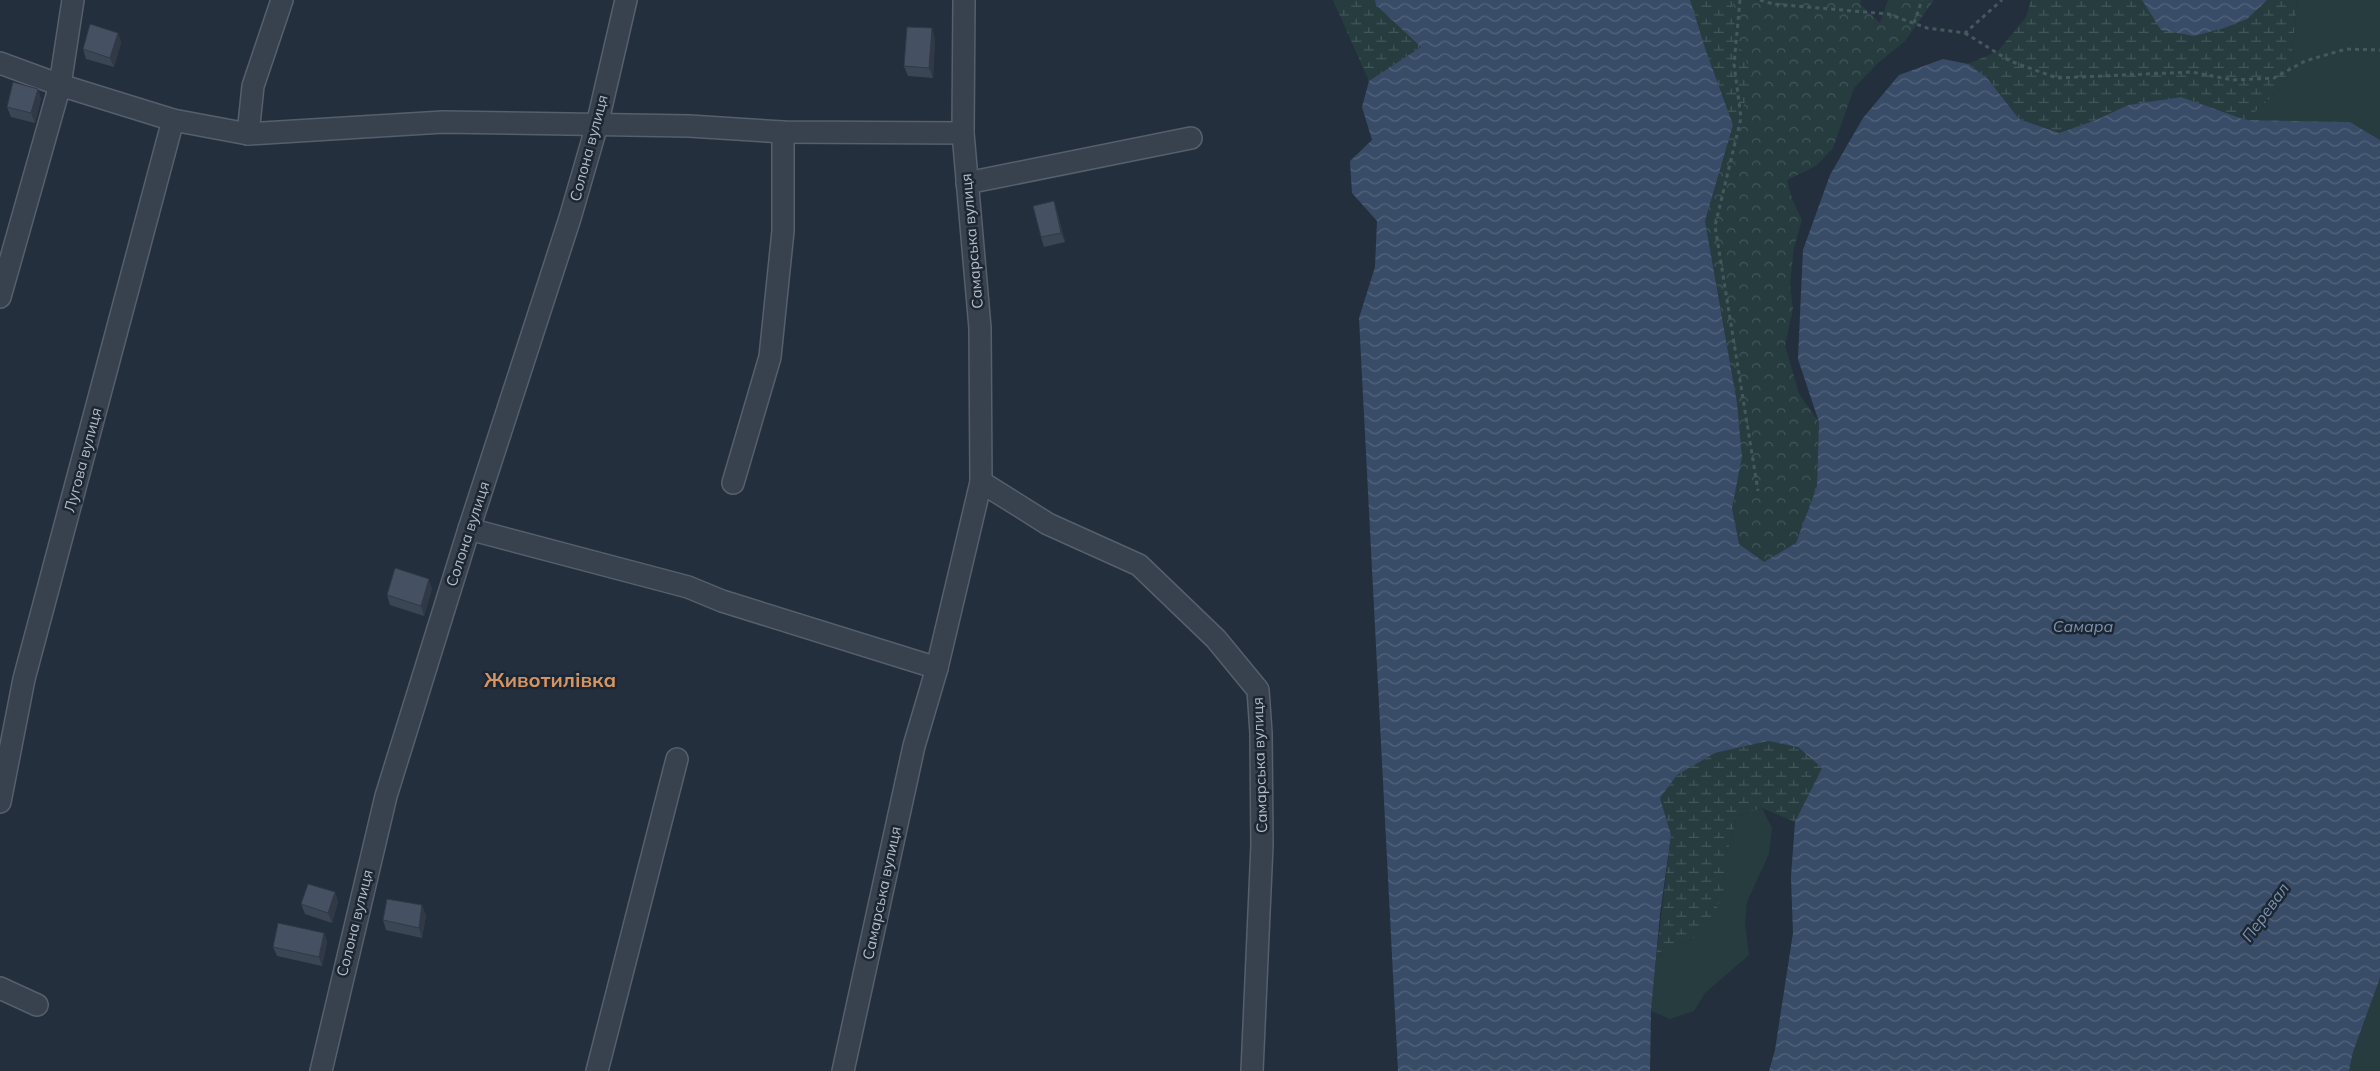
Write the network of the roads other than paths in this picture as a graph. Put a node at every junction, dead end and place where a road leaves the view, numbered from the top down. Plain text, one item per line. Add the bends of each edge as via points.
1 (73, 0) edge
2 (282, 0) edge
3 (626, 0) edge
4 (964, 0) edge
5 (0, 63) edge
6 (60, 85) junction
7 (173, 120) junction
8 (597, 125) junction
9 (783, 132) junction
10 (963, 133) junction
11 (248, 134) junction
12 (1191, 138) dead end
13 (967, 183) junction
14 (0, 297) edge
15 (981, 482) junction
16 (734, 483) dead end
17 (469, 529) junction
18 (936, 668) junction
19 (677, 760) dead end
20 (0, 802) edge
21 (0, 988) edge
22 (37, 1005) dead end
23 (321, 1071) edge
24 (597, 1071) edge
25 (843, 1071) edge
26 (1252, 1071) edge

1 - 6 street
2 - 11 street via 253,86
3 - 8 street, Солона вулиця
4 - 10 street, Самарська вулиця
5 - 6 street
6 - 7 street
6 - 14 street
7 - 11 street
7 - 20 street, Лугова вулиця via 24,679
8 - 9 street
8 - 11 street via 443,122
8 - 17 street, Солона вулиця
9 - 10 street
9 - 16 street via 783,231 770,357
10 - 13 street, Самарська вулиця
12 - 13 street
13 - 15 street, Самарська вулиця via 980,328
15 - 18 street, Самарська вулиця
15 - 26 street, Самарська вулиця via 1048,524 1139,565 1216,639 1258,690 1262,732 1262,845
17 - 18 street via 688,587 722,601
17 - 23 street, Солона вулиця via 386,796
18 - 25 street, Самарська вулиця via 914,746
19 - 24 street
21 - 22 street

